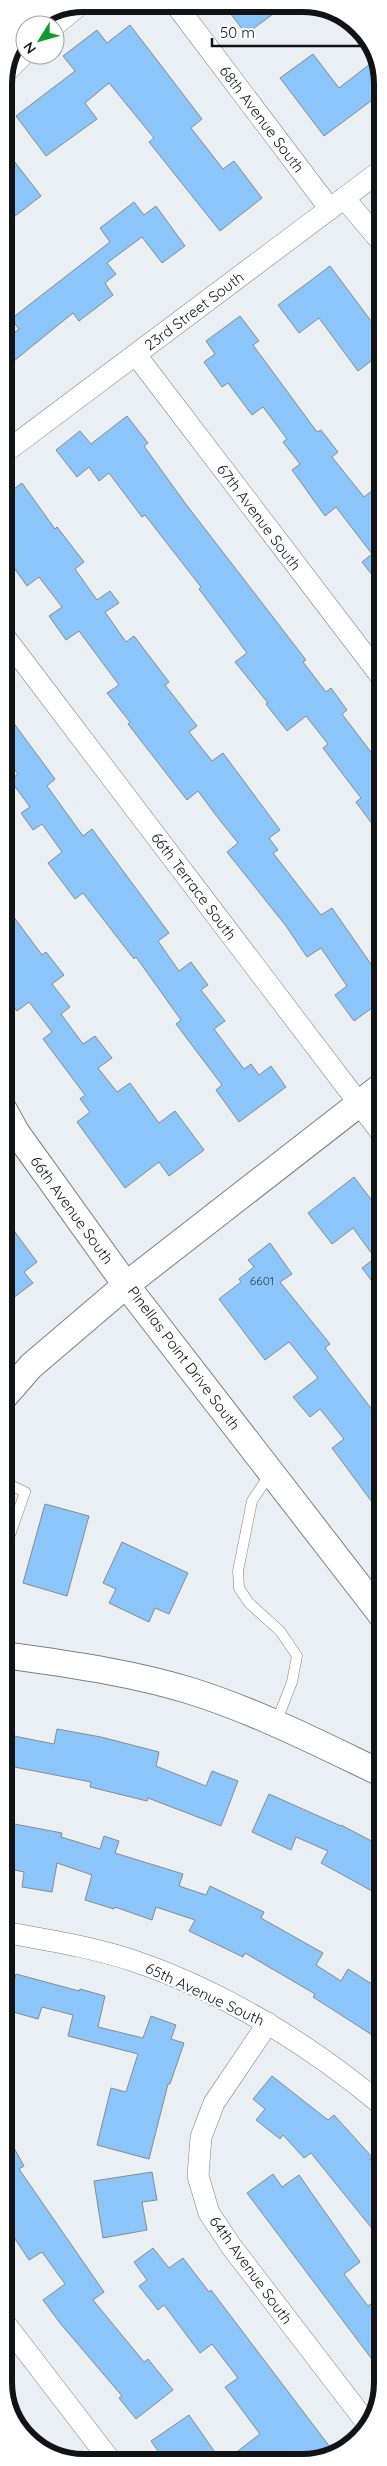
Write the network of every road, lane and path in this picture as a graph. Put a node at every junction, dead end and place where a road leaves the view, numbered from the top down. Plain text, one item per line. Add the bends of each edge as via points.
1 (182, 13) edge
2 (374, 176) edge
3 (337, 204) junction
4 (374, 236) edge
5 (136, 354) junction
6 (13, 446) edge
7 (13, 648) edge
8 (374, 668) edge
9 (374, 1092) edge
10 (359, 1104) junction
11 (374, 1123) edge
12 (13, 1126) edge
13 (126, 1285) junction
14 (13, 1387) edge
15 (271, 1472) junction
16 (13, 1486) edge
17 (13, 1526) edge
18 (374, 1605) edge
19 (13, 1656) edge
20 (276, 1723) junction
21 (374, 1770) edge
22 (13, 1934) edge
23 (268, 2023) junction
24 (374, 2098) edge
25 (13, 2334) edge
26 (363, 2419) edge
27 (105, 2454) edge

1 - 3 street, 68th Avenue South
2 - 3 street, 23rd Street South
3 - 4 street, 68th Avenue South
3 - 5 street, 23rd Street South
5 - 6 street, 23rd Street South
5 - 8 street, 67th Avenue South
7 - 10 street, 66th Terrace South
9 - 10 street, Pinellas Point Drive South
10 - 11 street, 66th Terrace South
10 - 13 street, Pinellas Point Drive South
12 - 13 street, 66th Avenue South
13 - 14 street via 31,1366
13 - 15 street, Pinellas Point Drive South
15 - 18 street, Pinellas Point Drive South
15 - 20 lane via 252,1501 238,1572 239,1588 249,1603 280,1631 297,1656 292,1682
16 - 17 lane via 25,1492
19 - 20 street via 106,1671 190,1691
20 - 21 street
22 - 23 street, 65th Avenue South via 134,1961 191,1984
23 - 24 street, 65th Avenue South via 352,2079
23 - 26 street, 64th Avenue South via 214,2104 200,2137 198,2176 209,2213 231,2246
25 - 27 street

